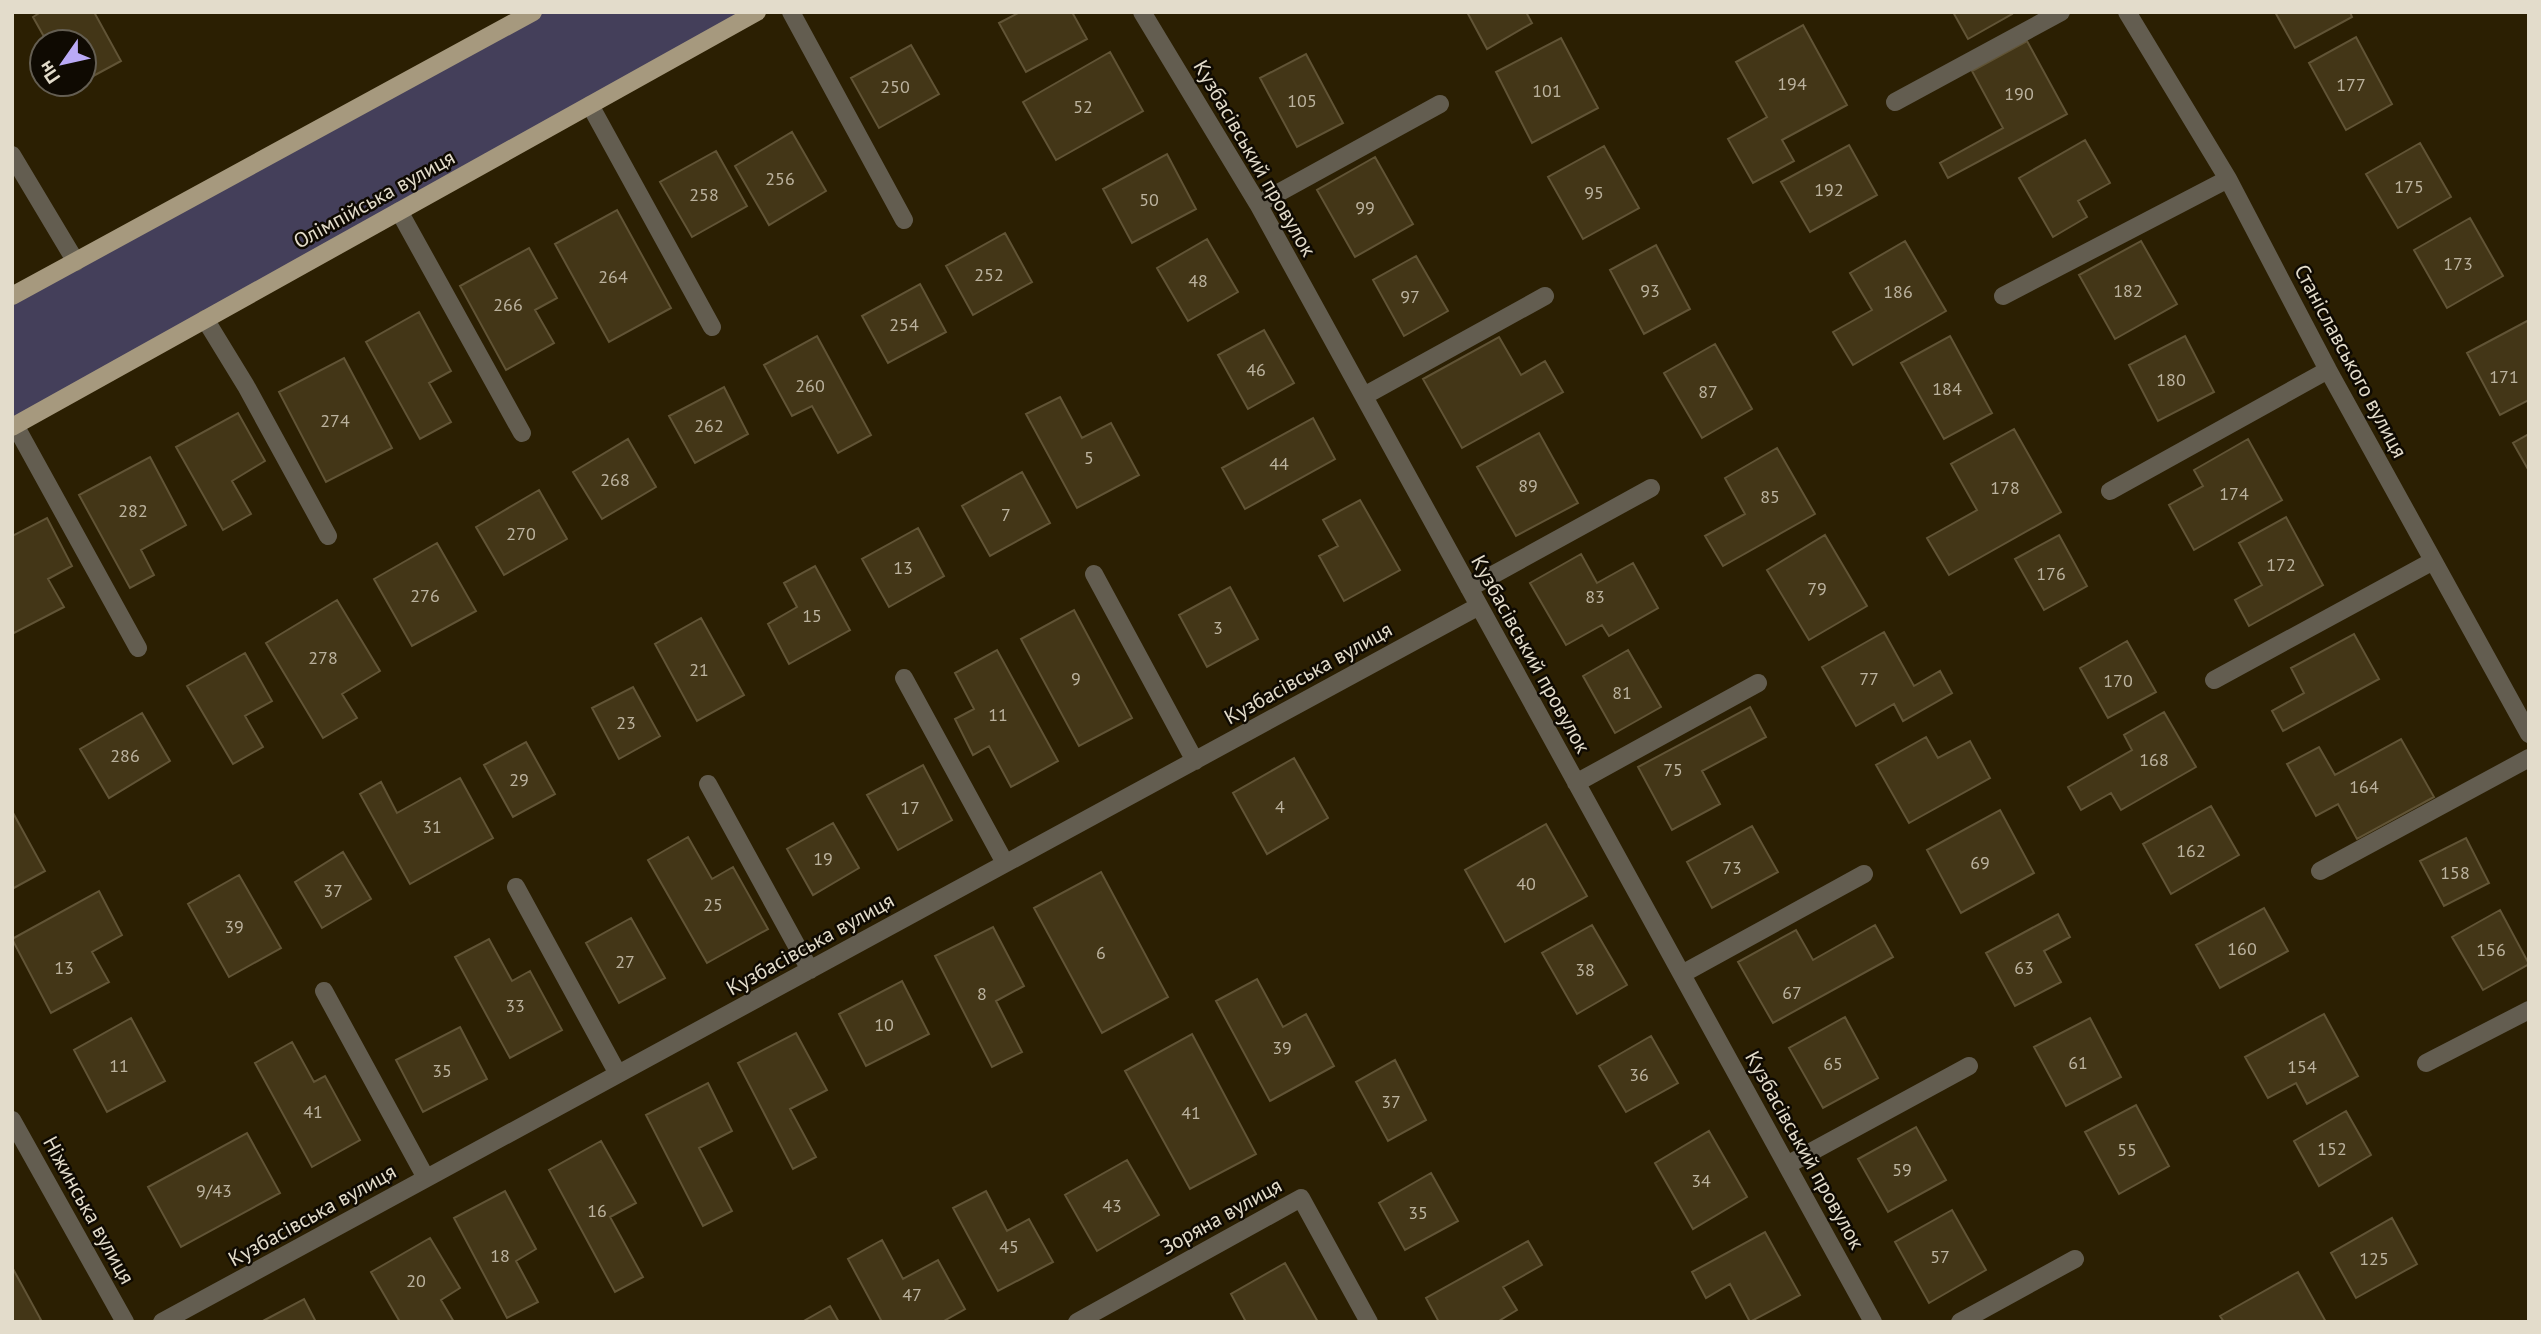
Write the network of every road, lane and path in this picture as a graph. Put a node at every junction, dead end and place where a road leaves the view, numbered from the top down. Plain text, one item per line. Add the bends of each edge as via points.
1 (533, 12) edge
2 (757, 12) edge
3 (791, 12) edge
4 (1142, 12) edge
5 (2061, 12) edge
6 (2127, 12) edge
7 (1895, 102) dead end
8 (1440, 104) dead end
9 (590, 105) junction
10 (12, 155) edge
11 (2228, 179) junction
12 (1258, 204) junction
13 (399, 211) junction
14 (904, 220) dead end
15 (76, 262) junction
16 (12, 296) edge
17 (1545, 296) dead end
18 (2003, 296) dead end
19 (205, 319) junction
20 (712, 327) dead end
21 (2328, 370) junction
22 (1364, 396) junction
23 (14, 426) edge
24 (522, 433) dead end
25 (1651, 488) dead end
26 (2110, 491) dead end
27 (328, 536) dead end
28 (2433, 561) junction
29 (1094, 574) dead end
30 (1469, 588) junction
31 (1479, 606) junction
32 (138, 648) dead end
33 (904, 678) dead end
34 (2214, 680) dead end
35 (1758, 683) dead end
36 (2529, 734) edge
37 (2529, 758) edge
38 (1195, 761) junction
39 (1576, 783) junction
40 (708, 784) dead end
41 (1005, 863) junction
42 (2320, 872) dead end
43 (1864, 874) dead end
44 (516, 887) dead end
45 (810, 970) junction
46 (1682, 974) junction
47 (324, 990) dead end
48 (2529, 1010) edge
49 (2426, 1063) dead end
50 (1969, 1066) dead end
51 (618, 1074) junction
52 (12, 1120) edge
53 (1787, 1165) junction
54 (426, 1178) junction
55 (2075, 1259) dead end
56 (125, 1322) edge
57 (162, 1322) edge
58 (1077, 1322) edge
59 (1369, 1322) edge
60 (1873, 1322) edge
61 (1960, 1322) edge

1 - 15 main road
2 - 9 main road, Олімпійська вулиця
3 - 14 street
4 - 12 street, Кузбасівський провулок
5 - 7 street
6 - 11 street, Станіславського вулиця
8 - 12 street
9 - 13 main road, Олімпійська вулиця
9 - 20 street
10 - 15 street
11 - 18 street
11 - 21 street, Станіславського вулиця
12 - 22 street, Кузбасівський провулок
13 - 19 main road, Олімпійська вулиця
13 - 24 street
15 - 16 main road
17 - 22 street
19 - 23 main road, Олімпійська вулиця
19 - 27 street
21 - 26 street
21 - 28 street, Станіславського вулиця
22 - 30 street, Кузбасівський провулок
23 - 32 street
25 - 30 street
28 - 34 street
28 - 36 street, Станіславського вулиця
29 - 38 street
30 - 31 street, Кузбасівський провулок
31 - 38 street, Кузбасівська вулиця
31 - 39 street, Кузбасівський провулок
33 - 41 street
35 - 39 street
37 - 42 street
38 - 41 street, Кузбасівська вулиця
39 - 46 street, Кузбасівський провулок
40 - 45 street
41 - 45 street, Кузбасівська вулиця
43 - 46 street
44 - 51 street
45 - 51 street, Кузбасівська вулиця
46 - 53 street, Кузбасівський провулок
47 - 54 street
48 - 49 street
50 - 53 street
51 - 54 street, Кузбасівська вулиця
52 - 56 street, Ніжинська вулиця
53 - 60 street, Кузбасівський провулок
54 - 57 street, Кузбасівська вулиця
55 - 61 street
58 - 59 street, Зоряна вулиця via 1301,1198

